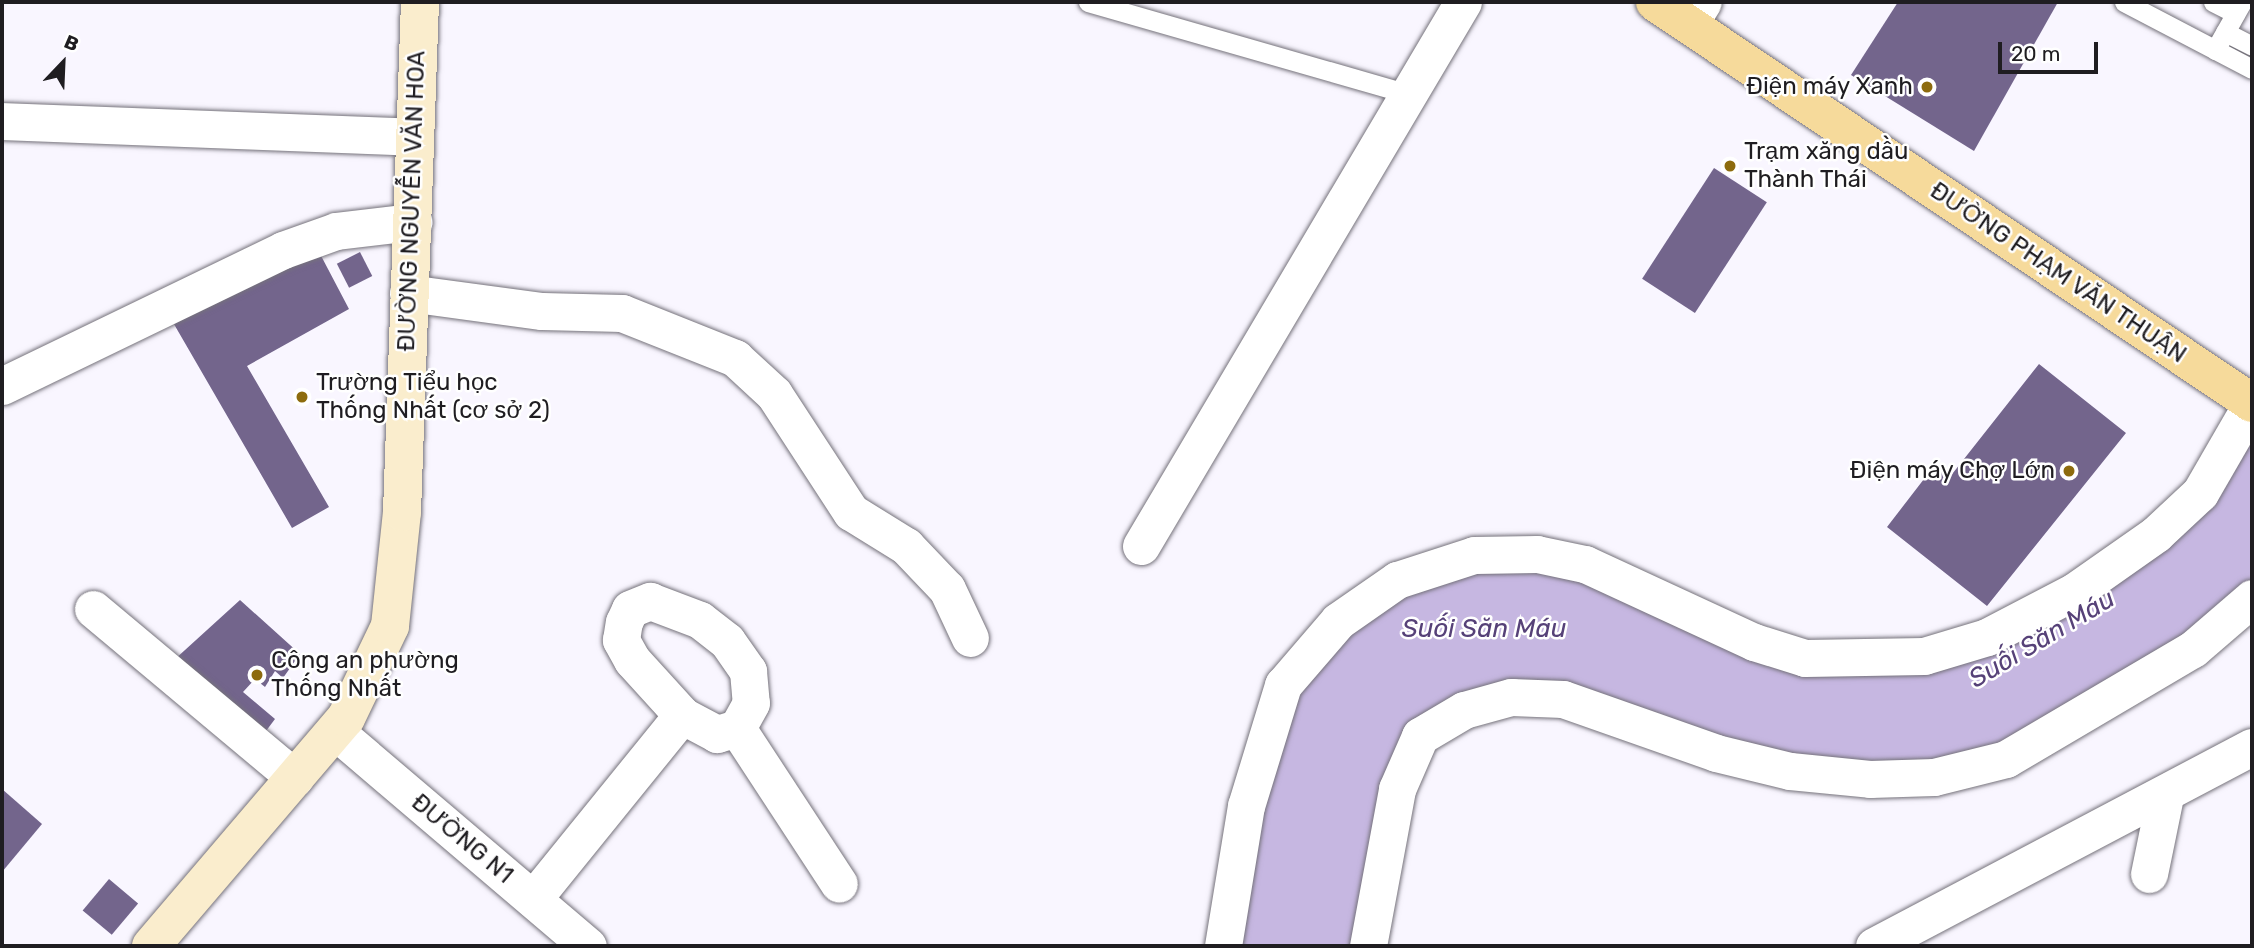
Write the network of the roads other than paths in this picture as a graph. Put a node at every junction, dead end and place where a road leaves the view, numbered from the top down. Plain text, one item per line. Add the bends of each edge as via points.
1 (420, 2) edge
2 (1088, 2) edge
3 (1463, 2) edge
4 (1655, 2) edge
5 (2124, 2) edge
6 (2213, 2) edge
7 (2238, 8) edge
8 (1696, 13) edge
9 (2225, 32) junction
10 (2252, 46) edge
11 (2215, 50) junction
12 (2252, 69) edge
13 (1408, 94) junction
14 (2, 121) edge
15 (415, 137) junction
16 (413, 222) junction
17 (408, 293) junction
18 (2, 386) edge
19 (2252, 403) edge
20 (1141, 546) dead end
21 (2252, 598) edge
22 (93, 609) dead end
23 (970, 638) dead end
24 (682, 715) junction
25 (737, 727) junction
26 (335, 731) junction
27 (2252, 747) edge
28 (295, 778) junction
29 (2165, 796) junction
30 (2149, 874) dead end
31 (839, 884) dead end
32 (533, 899) junction
33 (157, 944) edge
34 (588, 946) edge
35 (1223, 946) edge
36 (1368, 946) edge
37 (1874, 946) edge

1 - 15 street, ĐƯỜNG NGUYỄN VĂN HOA
2 - 13 lane
3 - 13 street
4 - 8 main road, ĐƯỜNG PHẠM VĂN THUẬN
5 - 11 lane
6 - 7 lane
7 - 9 lane
8 - 19 main road, ĐƯỜNG PHẠM VĂN THUẬN
9 - 10 lane
9 - 11 lane
11 - 12 lane
13 - 20 street
14 - 15 street
15 - 16 street, ĐƯỜNG NGUYỄN VĂN HOA
16 - 17 street, ĐƯỜNG NGUYỄN VĂN HOA
16 - 18 street via 336,232 283,250
17 - 23 street via 542,311 622,313 735,358 774,394 851,512 906,546 947,589
17 - 26 street, ĐƯỜNG NGUYỄN VĂN HOA via 402,512 390,626 375,668
19 - 35 street via 2200,493 2156,534 2075,591 1998,631 1924,656 1805,658 1755,642 1585,564 1537,554 1474,555 1398,580 1338,621 1283,685 1246,806
21 - 36 street via 2193,649 2006,759 1934,777 1870,779 1790,771 1716,753 1563,699 1511,697 1464,710 1420,736 1397,789
22 - 28 street
24 - 25 street via 717,734
24 - 25 street via 657,691 621,640 630,609 650,601 700,620 727,641 748,671 751,703
24 - 32 street
25 - 31 street
26 - 28 street, ĐƯỜNG NGUYỄN VĂN HOA
26 - 32 street, ĐƯỜNG N1
27 - 29 street
28 - 33 street, ĐƯỜNG NGUYỄN VĂN HOA
29 - 30 street
29 - 37 street
32 - 34 street, ĐƯỜNG N1

